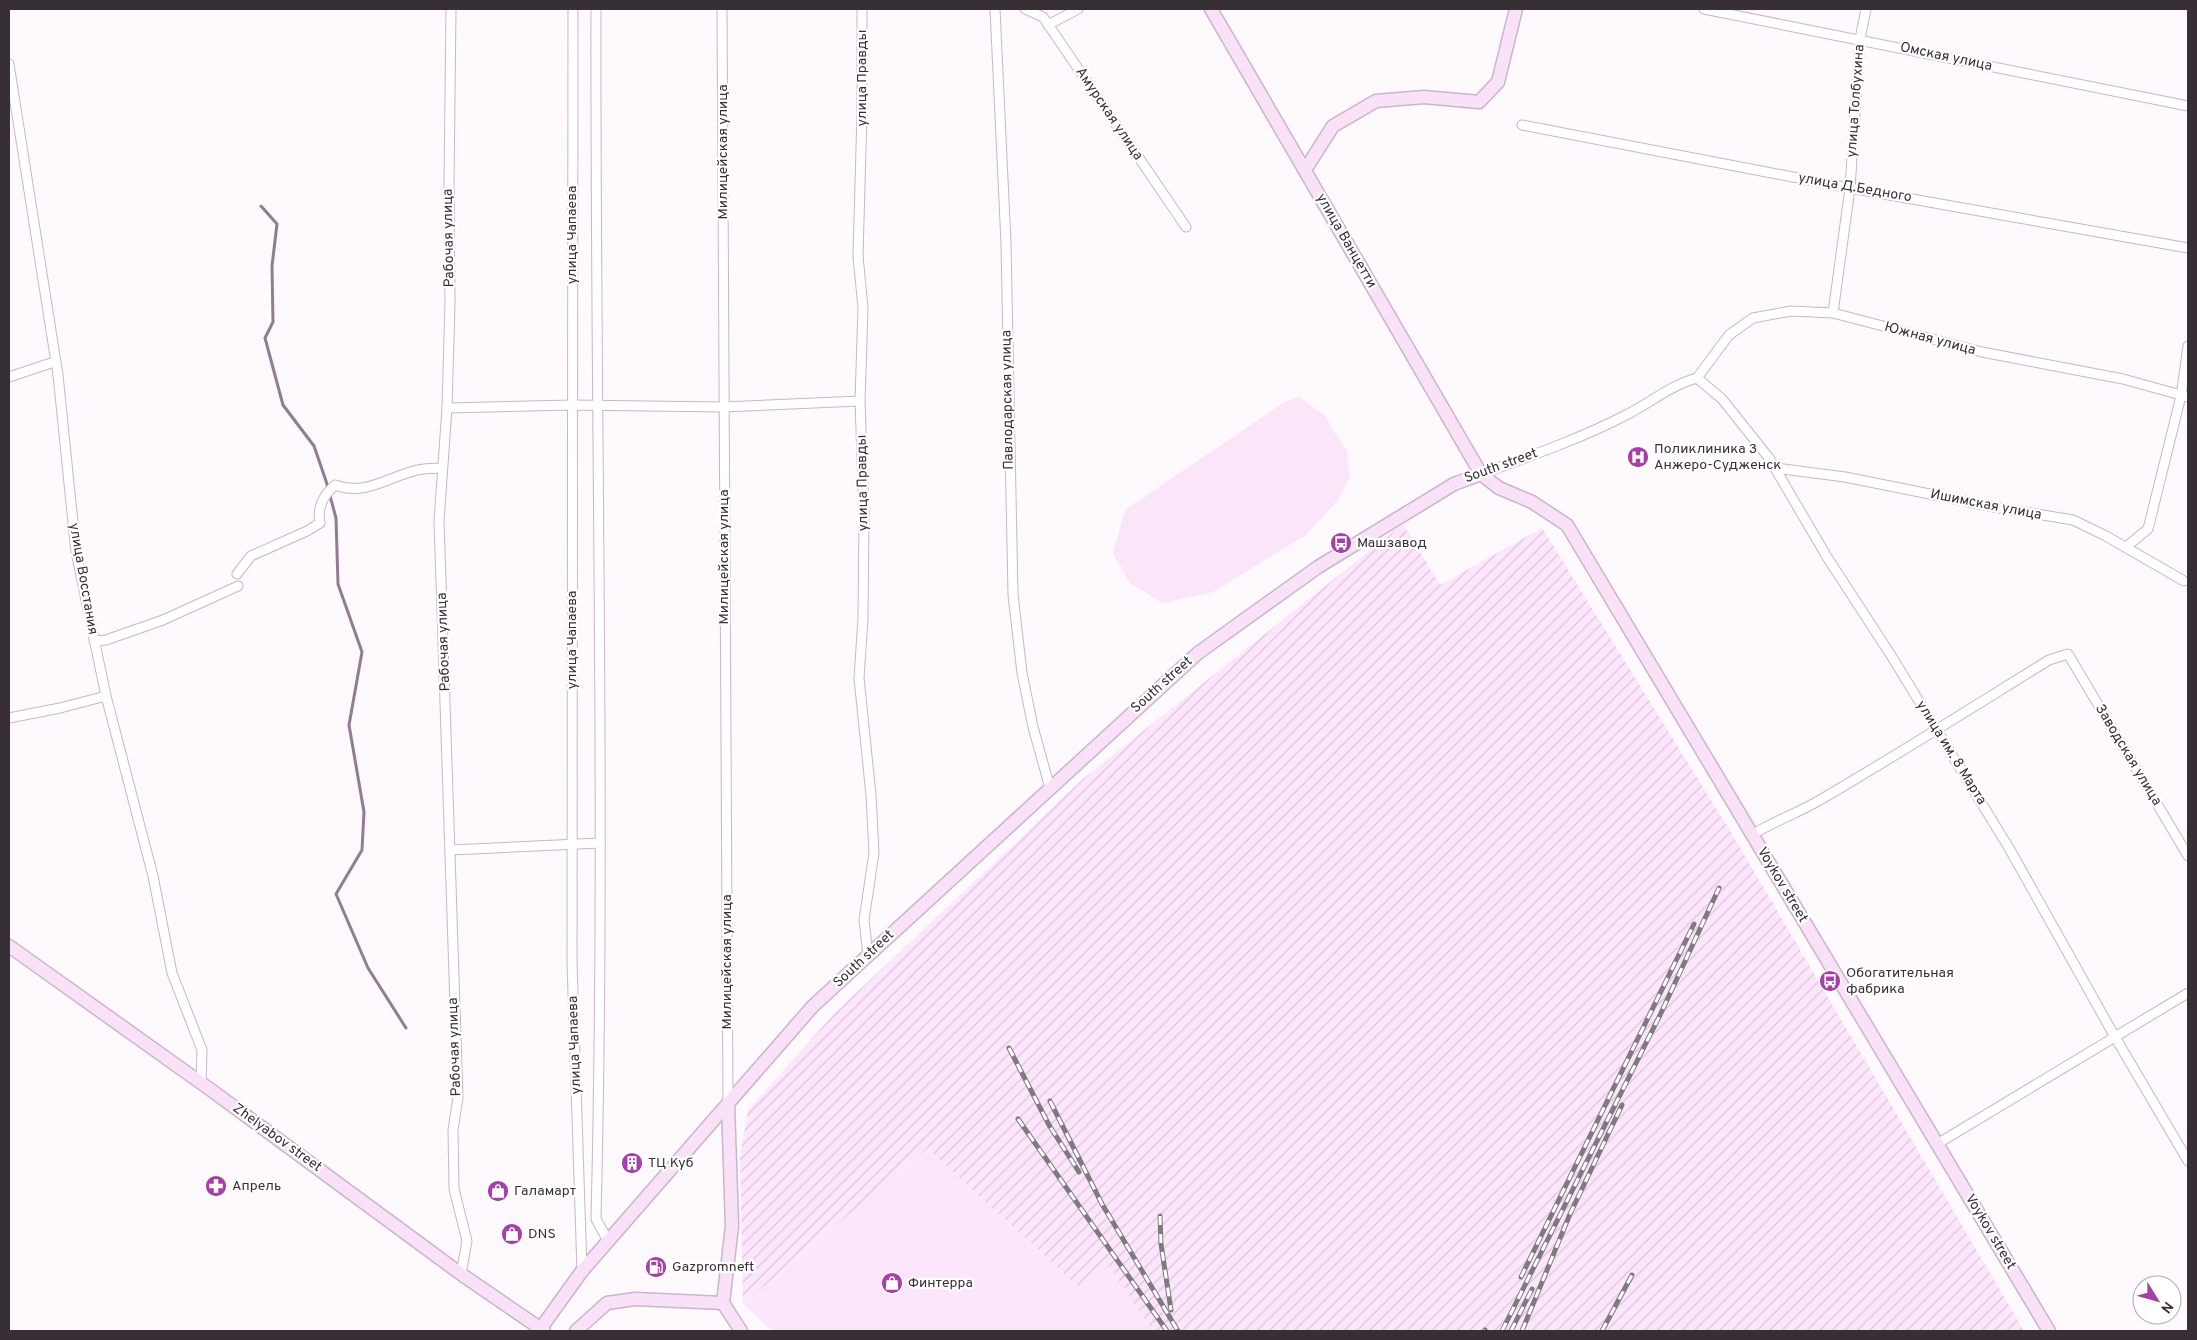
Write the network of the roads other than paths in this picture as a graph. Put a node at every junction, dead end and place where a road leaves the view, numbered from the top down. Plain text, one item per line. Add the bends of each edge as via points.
1 (451, 9) edge
2 (573, 9) edge
3 (596, 9) edge
4 (722, 9) edge
5 (862, 9) edge
6 (994, 9) edge
7 (1025, 9) edge
8 (1078, 9) edge
9 (1211, 9) edge
10 (1516, 9) edge
11 (1704, 9) edge
12 (1866, 9) edge
13 (1048, 24) junction
14 (1860, 39) junction
15 (9, 64) edge
16 (2188, 106) edge
17 (1522, 125) dead end
18 (1306, 170) junction
19 (1850, 188) junction
20 (1186, 227) dead end
21 (2188, 248) edge
22 (1833, 313) junction
23 (2188, 346) edge
24 (54, 362) junction
25 (9, 377) edge
26 (1697, 378) junction
27 (2185, 397) edge
28 (860, 401) junction
29 (572, 405) junction
30 (598, 405) junction
31 (723, 407) junction
32 (447, 408) junction
33 (441, 468) junction
34 (1774, 468) junction
35 (1480, 474) junction
36 (2126, 547) junction
37 (237, 574) dead end
38 (2187, 584) edge
39 (238, 586) dead end
40 (94, 641) junction
41 (106, 696) junction
42 (9, 718) edge
43 (1936, 729) junction
44 (1050, 788) junction
45 (1752, 835) junction
46 (600, 843) junction
47 (572, 845) junction
48 (451, 850) junction
49 (2188, 856) edge
50 (9, 946) edge
51 (868, 955) junction
52 (2188, 993) edge
53 (2115, 1037) junction
54 (201, 1083) junction
55 (728, 1104) junction
56 (1937, 1144) junction
57 (2188, 1161) edge
58 (608, 1241) junction
59 (582, 1271) junction
60 (461, 1274) junction
61 (724, 1303) junction
62 (542, 1330) edge
63 (576, 1331) edge
64 (742, 1331) edge
65 (2049, 1331) edge

1 - 32 street, Рабочая улица
2 - 29 street, улица Чапаева
3 - 30 street, улица Чапаева
4 - 31 street, Милицейская улица
5 - 28 street, улица Правды via 858,256 863,308
6 - 44 street, Павлодарская улица via 1006,243 1013,595 1022,673
7 - 13 street, Амурская улица via 1043,17
8 - 13 street
9 - 18 street, улица Ванцетти
10 - 18 street via 1498,82 1479,102 1424,97 1376,101 1333,126
11 - 14 street, Омская улица
12 - 14 street, улица Толбухина
13 - 20 street, Амурская улица
14 - 16 street, Омская улица
14 - 19 street, улица Толбухина
15 - 24 street, улица Восстания
17 - 19 street, улица Д.Бедного
18 - 35 street, улица Ванцетти
19 - 21 street, улица Д.Бедного
19 - 22 street, улица Толбухина
22 - 26 street, Южная улица via 1791,311 1753,318 1729,335
22 - 27 street, Южная улица via 1982,352 2123,379
23 - 27 street
24 - 25 street
24 - 40 street, улица Восстания via 76,552
26 - 34 street, улица им. 8 Марта via 1722,400
26 - 35 street, South street via 1681,382 1627,415 1585,434
27 - 36 street via 2148,529
28 - 31 street
28 - 51 street, улица Правды via 864,515 859,678 874,854 864,920
29 - 30 street
29 - 32 street
29 - 47 street, улица Чапаева
30 - 31 street
30 - 46 street, улица Чапаева
31 - 55 street, Милицейская улица
32 - 33 street, Рабочая улица
33 - 37 street via 414,471 380,484 348,490 335,485 325,494 318,512 320,523 250,556
33 - 48 street, Рабочая улица via 439,521
34 - 36 street, Ишимская улица via 1845,477 2072,520
34 - 43 street, улица им. 8 Марта
35 - 44 street, South street via 1454,484 1318,567 1198,653
35 - 45 street, Voykov street via 1567,525
36 - 38 street, Ишимская улица
39 - 40 street via 163,620 106,640
40 - 41 street, улица Восстания
41 - 42 street
41 - 54 street, улица Восстания via 152,876 172,973 202,1050
43 - 45 street via 1804,810
43 - 49 street, Заводская улица via 2049,660 2068,654
43 - 53 street, улица им. 8 Марта via 2009,848
44 - 51 street, South street
45 - 56 street, Voykov street
46 - 47 street
46 - 58 street, улица Чапаева via 596,1219
47 - 48 street
47 - 59 street, улица Чапаева via 572,962
48 - 60 street, Рабочая улица via 458,1097 453,1130 454,1189 467,1241
50 - 54 street, Zhelyabov street
51 - 55 street, South street via 814,1006
52 - 53 street
53 - 56 street
53 - 57 street, улица им. 8 Марта
54 - 60 street, Zhelyabov street
55 - 58 street, South street
55 - 61 street via 732,1226
56 - 65 street, Voykov street
58 - 59 street, South street
59 - 62 street, South street
60 - 62 street, Zhelyabov street
61 - 63 street via 635,1299 607,1303
61 - 64 street

